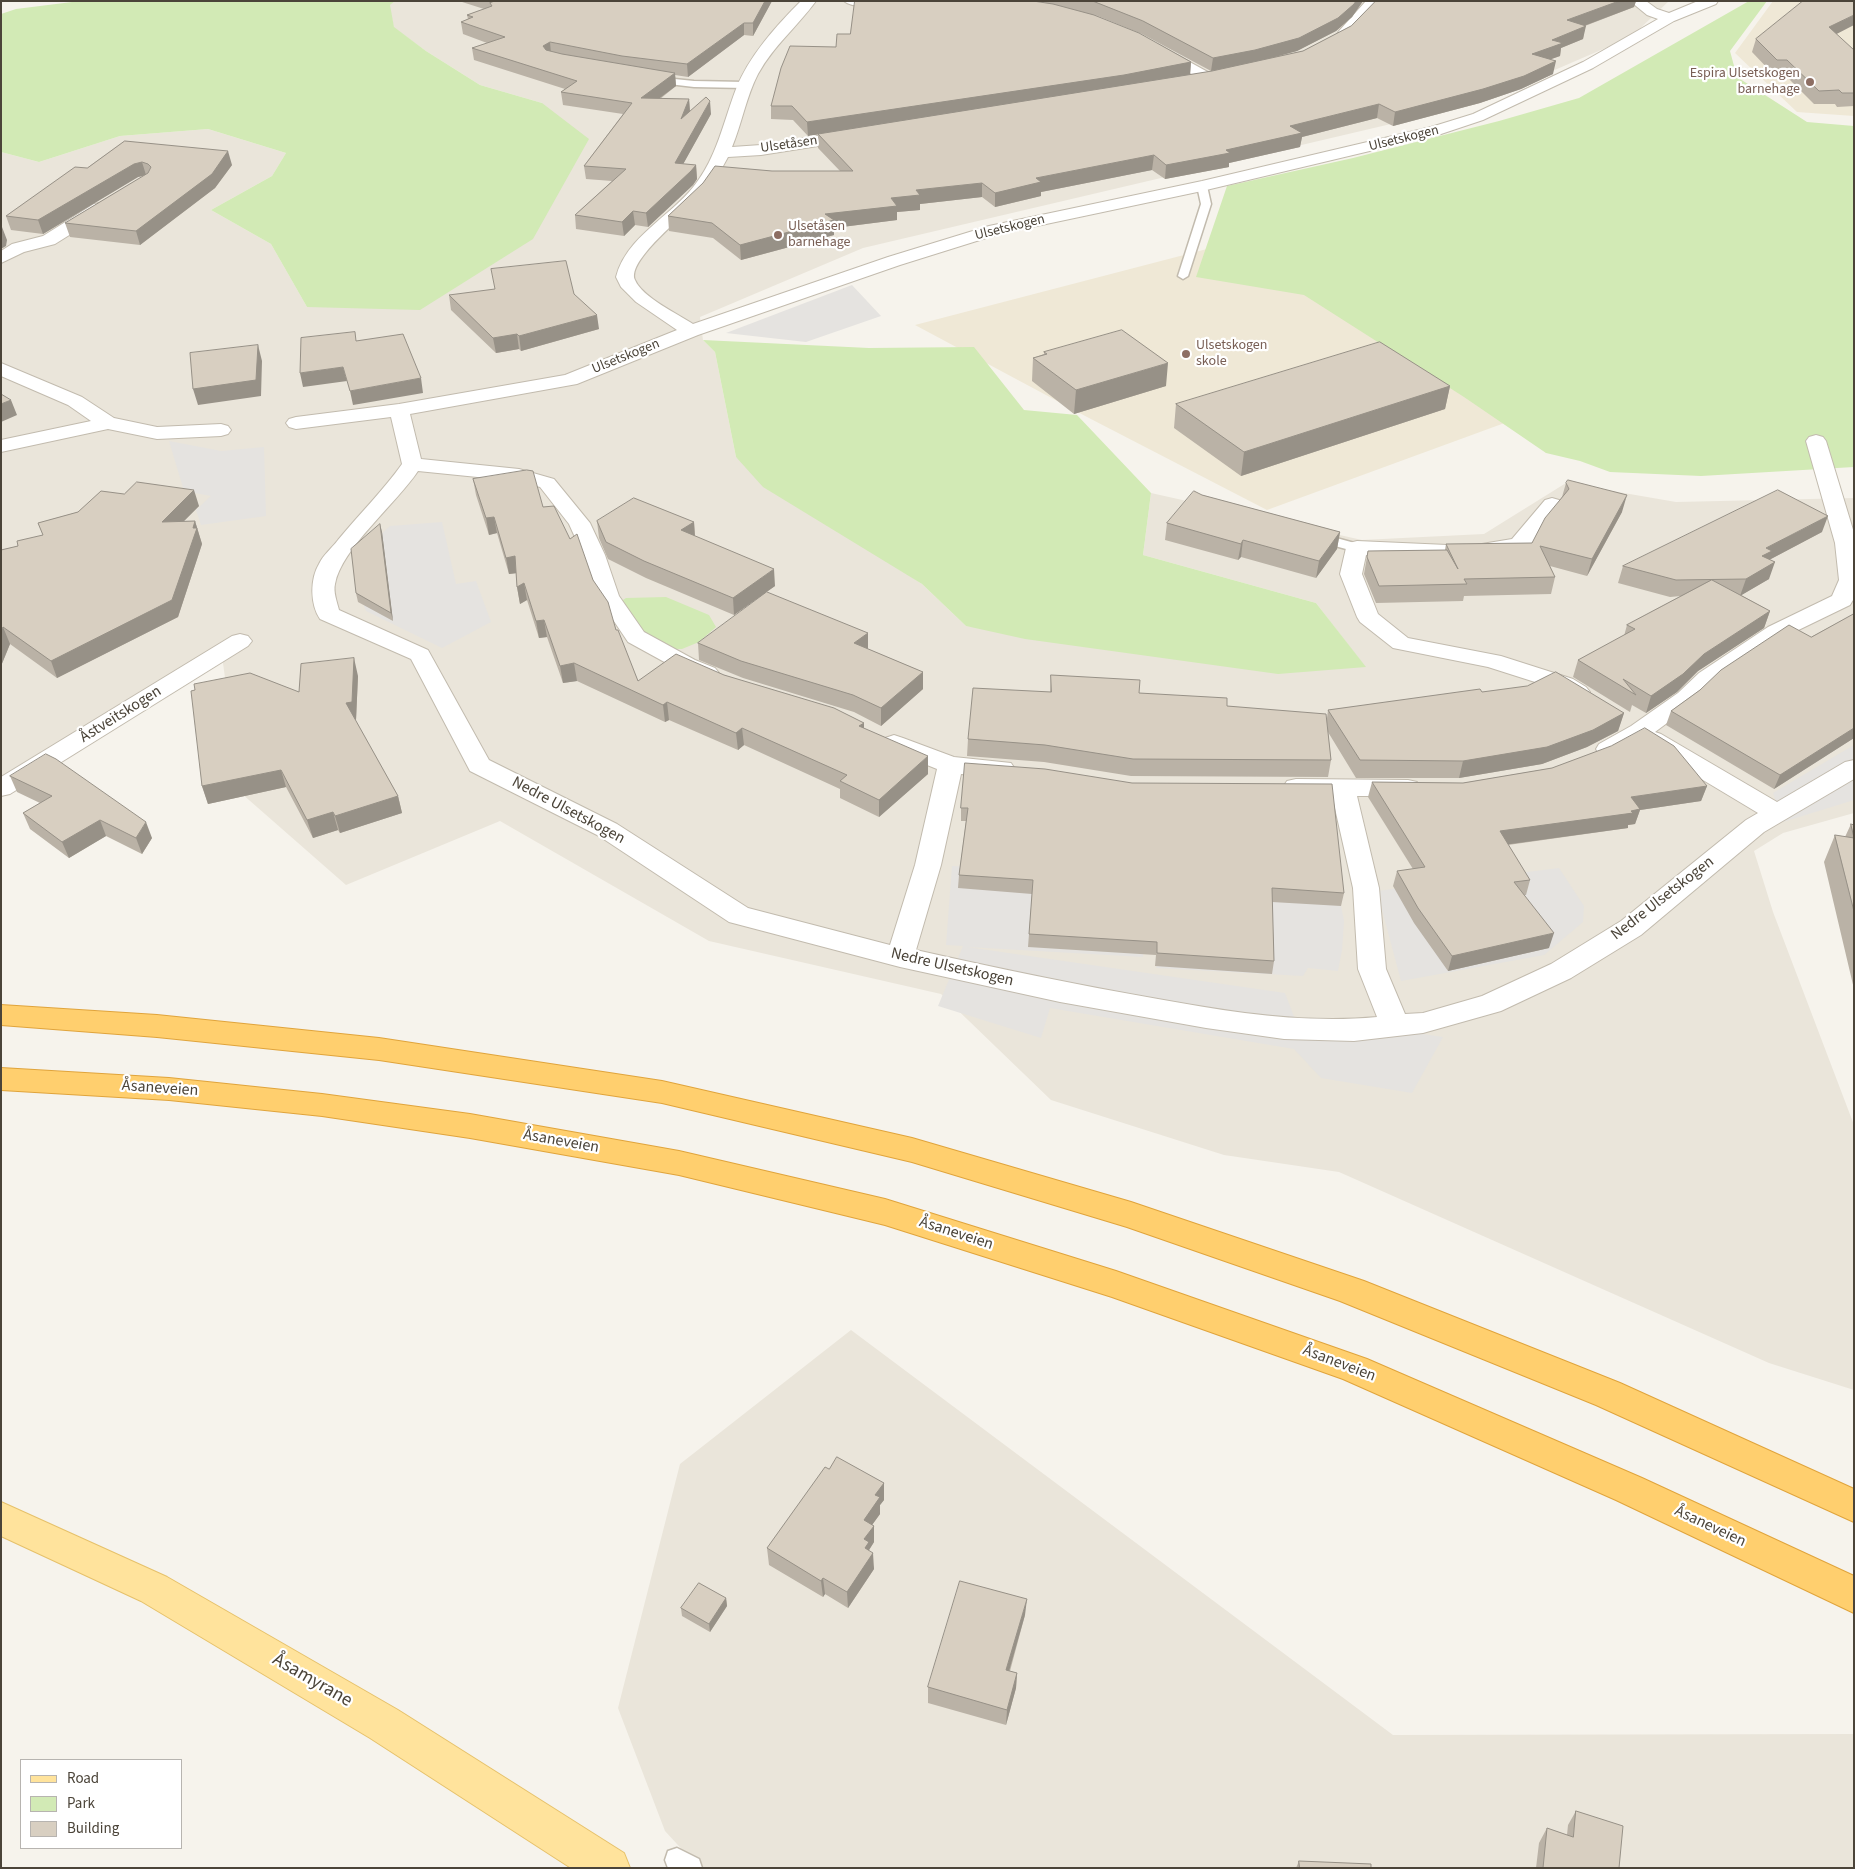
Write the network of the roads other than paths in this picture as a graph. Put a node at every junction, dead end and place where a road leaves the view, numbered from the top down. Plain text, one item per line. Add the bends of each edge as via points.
1 (809, 1) edge
2 (851, 1) edge
3 (882, 1) edge
4 (1373, 1) edge
5 (1637, 1) edge
6 (1711, 1) edge
7 (1669, 18) junction
8 (1334, 39) edge
9 (1145, 41) edge
10 (1228, 75) edge
11 (645, 78) edge
12 (1210, 79) junction
13 (1184, 83) edge
14 (745, 85) junction
15 (867, 133) edge
16 (724, 152) junction
17 (1202, 186) junction
18 (117, 198) edge
19 (1, 258) edge
20 (1183, 276) dead end
21 (691, 330) junction
22 (1, 369) edge
23 (400, 410) junction
24 (108, 423) junction
25 (296, 423) dead end
26 (221, 430) dead end
27 (1816, 441) dead end
28 (1, 446) edge
29 (412, 464) junction
30 (1552, 504) dead end
31 (1303, 533) edge
32 (1357, 548) junction
33 (240, 641) dead end
34 (726, 682) edge
35 (1597, 703) edge
36 (1620, 718) edge
37 (1640, 731) junction
38 (876, 735) edge
39 (1589, 757) edge
40 (950, 765) junction
41 (1854, 768) edge
42 (1025, 770) edge
43 (1275, 786) edge
44 (1, 788) edge
45 (1343, 788) junction
46 (1430, 788) edge
47 (1777, 813) junction
48 (900, 957) junction
49 (1, 1015) edge
50 (1395, 1026) junction
51 (1, 1079) edge
52 (1854, 1506) edge
53 (1, 1518) edge
54 (1854, 1595) edge
55 (609, 1868) edge

1 - 14 street via 771,44
2 - 3 street
4 - 8 street via 1346,32
5 - 7 street via 1652,12
6 - 7 street, Ulsetskogen
7 - 17 street, Ulsetskogen via 1588,65 1478,117 1436,131
9 - 12 street
10 - 12 street
11 - 14 lane via 694,84
12 - 13 street
14 - 16 street
15 - 16 street, Ulsetåsen via 761,150
16 - 21 street via 697,193 634,256 625,276 627,285 646,301
17 - 20 lane via 1206,204
17 - 21 street, Ulsetskogen via 995,230
18 - 19 street via 49,240 18,248
21 - 23 street, Ulsetskogen via 570,380
22 - 24 street via 75,401
23 - 25 street, Ulsetskogen
23 - 29 street
24 - 26 street via 157,433
24 - 28 street
27 - 37 street via 1846,543 1850,580 1842,600 1776,632 1707,678 1686,698
29 - 34 street via 519,475 547,483 579,523 608,596 636,637 686,665
29 - 48 street, Nedre Ulsetskogen via 329,565 323,586 328,614 420,655 479,765 608,830 739,915
30 - 32 street via 1519,544 1470,553
31 - 32 lane
32 - 35 street via 1351,574 1368,617 1401,643 1493,661 1566,684
33 - 44 street, Åstveitskogen
36 - 37 street
37 - 39 street
37 - 47 street
38 - 40 street
40 - 42 street
40 - 48 street via 928,865
41 - 47 street, Nedre Ulsetskogen
43 - 45 street
45 - 46 street
45 - 50 street via 1366,888 1372,969
47 - 50 street, Nedre Ulsetskogen via 1755,826 1631,928 1561,971 1491,1004 1423,1024
48 - 50 street, Nedre Ulsetskogen via 1060,992 1206,1018 1284,1028 1354,1030
49 - 52 highway via 157,1026 379,1048 662,1092 912,1150 1131,1215 1352,1291 1608,1394
51 - 54 highway, Åsaneveien via 168,1088 470,1126 679,1164 885,1212 1116,1285 1355,1369 1629,1489
53 - 55 main road, Åsamyrane via 154,1589 384,1724

